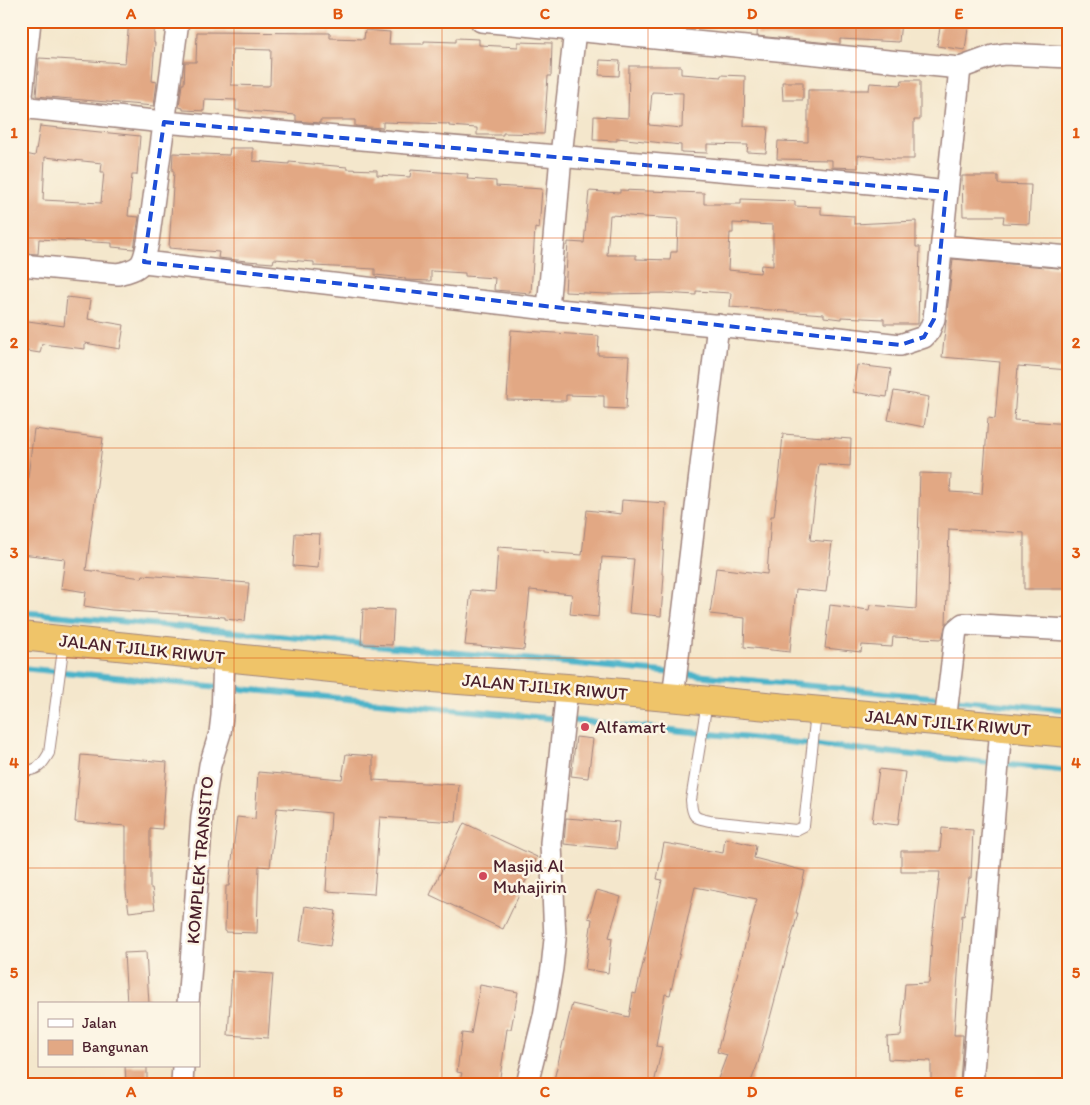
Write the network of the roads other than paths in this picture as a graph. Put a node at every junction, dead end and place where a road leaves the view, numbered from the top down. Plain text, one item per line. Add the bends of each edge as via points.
1 (30, 21) edge
2 (178, 21) edge
3 (481, 21) edge
4 (576, 25) edge
5 (1069, 57) edge
6 (960, 68) junction
7 (164, 122) junction
8 (560, 156) junction
9 (946, 192) junction
10 (942, 246) junction
11 (1069, 257) edge
12 (144, 262) junction
13 (21, 264) edge
14 (548, 309) junction
15 (718, 325) junction
16 (1069, 630) edge
17 (21, 636) edge
18 (65, 641) junction
19 (224, 658) junction
20 (567, 688) junction
21 (673, 698) junction
22 (707, 701) junction
23 (816, 712) junction
24 (944, 722) junction
25 (1001, 727) junction
26 (1069, 733) edge
27 (21, 771) edge
28 (188, 1002) edge
29 (183, 1068) edge
30 (182, 1084) edge
31 (527, 1084) edge
32 (972, 1084) edge

1 - 7 street via 22,96 30,108
2 - 7 street
3 - 4 street
4 - 6 street
4 - 8 street
5 - 6 street via 1005,54
6 - 9 street
7 - 8 street
7 - 12 street
8 - 9 street via 870,182
8 - 14 street
9 - 10 street
10 - 11 street
10 - 15 street via 934,319 924,337 911,342 900,345
12 - 13 street via 134,270 118,274
12 - 14 street
14 - 15 street
15 - 21 street
16 - 24 street via 959,626
17 - 18 highway, JALAN TJILIK RIWUT
18 - 19 highway, JALAN TJILIK RIWUT
18 - 27 lane via 49,753 34,771
19 - 20 highway, JALAN TJILIK RIWUT
19 - 28 street, KOMPLEK TRANSITO via 220,733 210,764 202,816
20 - 21 highway, JALAN TJILIK RIWUT
20 - 31 street via 551,843 555,939 544,1016
21 - 22 highway, JALAN TJILIK RIWUT
22 - 23 highway, JALAN TJILIK RIWUT
22 - 23 lane via 691,800 692,812 698,819 796,830 804,826
23 - 24 highway, JALAN TJILIK RIWUT
24 - 25 highway, JALAN TJILIK RIWUT
25 - 26 highway, JALAN TJILIK RIWUT
25 - 32 street
29 - 30 street

